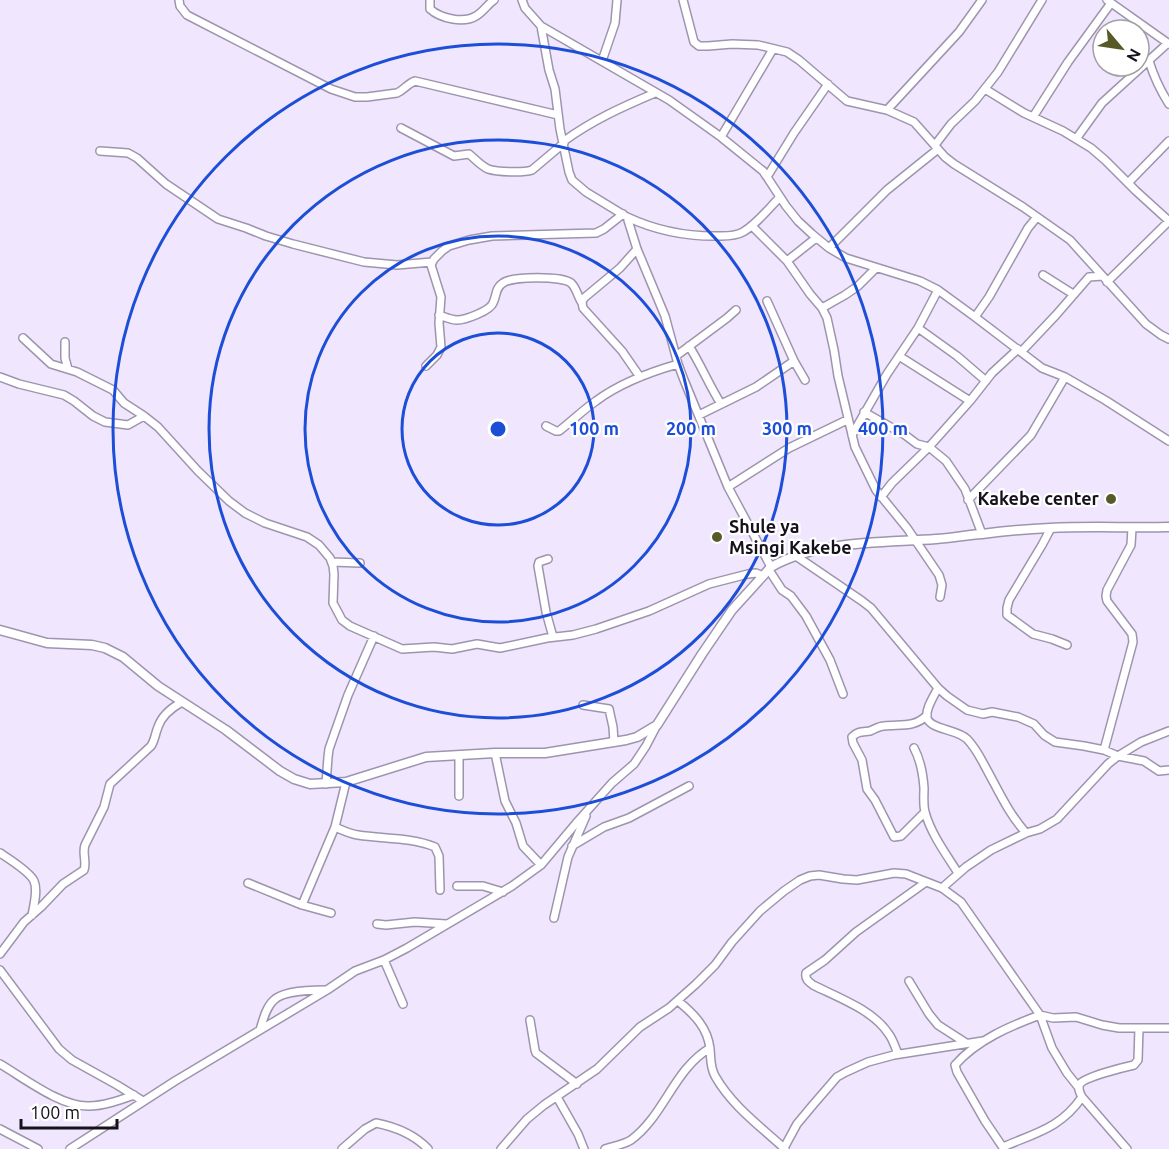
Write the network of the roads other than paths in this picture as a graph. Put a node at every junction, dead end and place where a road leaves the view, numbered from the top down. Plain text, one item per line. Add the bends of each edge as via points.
1 (179, 0) edge
2 (430, 0) edge
3 (494, 0) edge
4 (521, 0) edge
5 (616, 0) edge
6 (683, 0) edge
7 (982, 0) edge
8 (1042, 0) edge
9 (1109, 1) edge
10 (541, 26) junction
11 (1168, 44) edge
12 (773, 49) junction
13 (1151, 59) edge
14 (602, 61) junction
15 (1151, 67) edge
16 (1130, 78) edge
17 (828, 84) junction
18 (985, 89) junction
19 (655, 93) junction
20 (1169, 104) edge
21 (887, 110) junction
22 (558, 115) junction
23 (1033, 117) junction
24 (401, 128) dead end
25 (721, 137) junction
26 (1076, 139) junction
27 (1169, 141) edge
28 (564, 142) junction
29 (936, 147) junction
30 (100, 151) dead end
31 (767, 177) junction
32 (1128, 183) junction
33 (780, 197) junction
34 (625, 215) junction
35 (1037, 217) junction
36 (1169, 221) edge
37 (752, 226) junction
38 (816, 238) junction
39 (829, 248) junction
40 (637, 249) junction
41 (787, 261) junction
42 (432, 262) junction
43 (876, 268) junction
44 (1043, 275) dead end
45 (1105, 279) junction
46 (938, 290) junction
47 (1074, 294) junction
48 (767, 301) dead end
49 (582, 303) junction
50 (822, 308) junction
51 (736, 310) dead end
52 (439, 315) junction
53 (975, 317) junction
54 (918, 328) junction
55 (23, 338) dead end
56 (1168, 338) edge
57 (65, 342) dead end
58 (689, 346) junction
59 (1020, 350) junction
60 (676, 356) junction
61 (899, 356) junction
62 (794, 361) junction
63 (678, 364) junction
64 (426, 366) dead end
65 (68, 369) junction
66 (0, 377) edge
67 (640, 377) junction
68 (1065, 377) junction
69 (805, 380) dead end
70 (986, 381) junction
71 (970, 401) junction
72 (722, 404) junction
73 (864, 412) junction
74 (699, 415) junction
75 (144, 416) junction
76 (848, 420) junction
77 (546, 426) dead end
78 (852, 435) junction
79 (1169, 441) edge
80 (929, 447) junction
81 (728, 487) junction
82 (881, 497) junction
83 (968, 500) junction
84 (1169, 527) edge
85 (1051, 528) junction
86 (1132, 528) junction
87 (982, 534) junction
88 (915, 541) junction
89 (796, 556) junction
90 (548, 559) dead end
91 (332, 562) junction
92 (360, 563) dead end
93 (768, 571) junction
94 (940, 597) dead end
95 (0, 630) edge
96 (374, 636) junction
97 (553, 637) junction
98 (1067, 645) dead end
99 (938, 688) junction
100 (843, 694) dead end
101 (182, 702) junction
102 (583, 705) dead end
103 (927, 715) junction
104 (657, 725) junction
105 (1169, 731) edge
106 (614, 742) junction
107 (914, 748) dead end
108 (1104, 750) junction
109 (495, 753) junction
110 (459, 756) junction
111 (1118, 756) junction
112 (1169, 770) edge
113 (346, 782) junction
114 (326, 784) junction
115 (689, 786) dead end
116 (459, 796) dead end
117 (590, 808) junction
118 (925, 812) junction
119 (335, 827) junction
120 (1026, 833) junction
121 (572, 846) junction
122 (0, 853) edge
123 (541, 865) junction
124 (958, 873) junction
125 (926, 882) junction
126 (248, 883) dead end
127 (458, 886) dead end
128 (942, 888) junction
129 (440, 890) dead end
130 (503, 892) junction
131 (302, 904) junction
132 (331, 913) dead end
133 (32, 915) junction
134 (554, 918) dead end
135 (377, 924) dead end
136 (446, 924) junction
137 (0, 954) edge
138 (384, 960) junction
139 (0, 970) edge
140 (909, 981) dead end
141 (327, 990) junction
142 (678, 1001) junction
143 (404, 1004) dead end
144 (1041, 1015) junction
145 (530, 1020) dead end
146 (1139, 1028) junction
147 (1169, 1028) edge
148 (261, 1030) junction
149 (983, 1041) junction
150 (966, 1043) junction
151 (710, 1048) junction
152 (898, 1054) junction
153 (0, 1064) edge
154 (576, 1084) junction
155 (1079, 1088) junction
156 (134, 1095) junction
157 (557, 1097) junction
158 (1082, 1097) junction
159 (143, 1101) junction
160 (0, 1129) edge
161 (782, 1148) edge
162 (1003, 1148) edge
163 (38, 1149) edge
164 (70, 1149) edge
165 (342, 1149) edge
166 (428, 1149) edge
167 (501, 1149) edge
168 (584, 1149) edge
169 (605, 1149) edge
170 (1127, 1149) edge

1 - 22 street via 187,15 331,89 355,97 397,93 415,81
2 - 3 street via 433,12 458,19 473,18
4 - 10 street
5 - 14 street via 615,23
6 - 12 street via 694,42 699,46 758,45
7 - 21 street via 959,32
8 - 18 street via 1011,54
9 - 11 street
9 - 23 street
10 - 14 street
10 - 22 street
11 - 13 street
12 - 17 street via 800,60
12 - 25 street
14 - 19 street
15 - 20 street
16 - 26 street via 1102,103
17 - 21 street via 847,101
17 - 31 street
18 - 23 street
18 - 29 street via 951,124
19 - 25 street
19 - 28 street via 608,113
21 - 29 street via 914,122
22 - 28 street
23 - 26 street
24 - 28 street via 454,156 469,154 493,170 532,170
25 - 31 street
26 - 32 street via 1106,160
27 - 32 street
28 - 34 street via 572,180
29 - 35 street via 954,164
29 - 39 street
30 - 42 street via 128,153 218,219 266,236 364,262
31 - 33 street
32 - 36 street
33 - 37 street
33 - 38 street
34 - 37 street via 655,229 693,236 732,236
34 - 40 street
34 - 42 street via 596,232 469,240 449,246
35 - 45 street via 1070,240
35 - 53 street
36 - 45 street
37 - 41 street
38 - 39 street
38 - 41 street
39 - 43 street
40 - 49 street
40 - 60 street via 665,316
41 - 50 street
42 - 52 street via 441,297
43 - 46 street
43 - 50 street via 858,286
44 - 47 street
45 - 47 street via 1089,277
45 - 56 street via 1146,324
46 - 53 street
46 - 54 street
47 - 59 street
48 - 62 street
49 - 52 street via 568,281 513,278 500,284 489,309 458,320
49 - 67 street
50 - 76 street
51 - 58 street
52 - 64 street via 440,349
53 - 59 street
54 - 61 street
54 - 70 street
55 - 65 street via 51,364
57 - 65 street
58 - 60 street
58 - 72 street
59 - 68 street via 1042,368
59 - 70 street
60 - 63 street
61 - 71 street
61 - 73 street
62 - 69 street
62 - 72 street
63 - 67 street
63 - 74 street
65 - 75 street via 110,388
66 - 75 street via 66,396 105,422 128,425
67 - 77 street via 597,400 561,430
68 - 79 street
68 - 83 street via 1031,435
70 - 71 street
71 - 80 street
72 - 74 street
73 - 78 street
73 - 80 street via 917,444
74 - 81 street
75 - 91 street via 229,501 255,519 314,541
76 - 78 street
76 - 81 street via 789,448
78 - 82 street via 857,454
80 - 82 street
80 - 83 street via 946,461
81 - 93 street
82 - 88 street
83 - 87 street
84 - 86 street
85 - 86 street
85 - 87 street
85 - 98 street via 1008,600 1007,615 1033,634
86 - 108 street via 1131,545 1106,596 1132,634 1133,642
87 - 88 street
88 - 89 street via 852,544
88 - 94 street via 939,575
89 - 93 street
89 - 99 street via 871,608
90 - 97 street via 538,566
91 - 92 street
91 - 96 street via 333,603 338,614 350,626
93 - 97 street via 709,584 622,621
93 - 100 street via 806,616
93 - 104 street via 732,610
95 - 101 street via 46,643 105,648
96 - 97 street via 402,649 452,649 477,644 500,648
96 - 114 street via 329,749
99 - 103 street
99 - 108 street via 967,710 1018,717 1034,724 1055,742
101 - 114 street via 294,779
101 - 133 street via 161,720 151,746 110,784 104,807 84,848 84,870 63,884
102 - 106 street via 609,709
103 - 118 street via 915,724 883,726 852,737 862,760 867,789 894,837 901,836
103 - 120 street via 933,725 967,739
104 - 106 street via 637,737
104 - 117 street via 634,764
105 - 111 street
106 - 109 street via 544,753
107 - 118 street via 922,765
108 - 111 street
109 - 110 street
109 - 123 street via 505,801 523,846
110 - 113 street via 426,757
110 - 116 street
111 - 112 street via 1144,761 1160,771
111 - 120 street via 1058,819
113 - 114 street
113 - 119 street
115 - 121 street
117 - 121 street
117 - 123 street
118 - 124 street
119 - 129 street via 356,835 412,841 435,848 439,856
119 - 131 street
120 - 124 street via 991,850
121 - 134 street
122 - 133 street via 31,876 35,887
123 - 130 street
124 - 128 street
125 - 128 street
125 - 142 street via 894,873 856,879 819,874 800,880 760,912
125 - 152 street via 806,973 813,985 870,1013 888,1033
126 - 131 street
127 - 130 street via 483,886
128 - 144 street via 969,912
130 - 136 street
131 - 132 street
133 - 137 street
135 - 136 street
136 - 138 street
138 - 141 street via 354,971
138 - 143 street
139 - 156 street via 58,1049
140 - 150 street via 938,1025
141 - 148 street
141 - 148 street via 292,993 276,999
142 - 151 street via 702,1025
142 - 154 street via 640,1027
144 - 146 street
144 - 149 street
144 - 155 street via 1053,1048
145 - 154 street via 536,1053
146 - 147 street
146 - 155 street via 1137,1063 1083,1081
148 - 159 street
149 - 150 street
149 - 162 street via 955,1066
150 - 152 street
151 - 161 street via 711,1068 720,1084
151 - 169 street via 692,1062 632,1139
152 - 161 street via 868,1062 837,1077
153 - 156 street via 73,1104 97,1106
154 - 157 street
155 - 158 street
156 - 159 street
157 - 167 street via 527,1119
157 - 168 street
158 - 162 street via 1058,1123
158 - 170 street
159 - 164 street
160 - 163 street
165 - 166 street via 376,1123 402,1130

